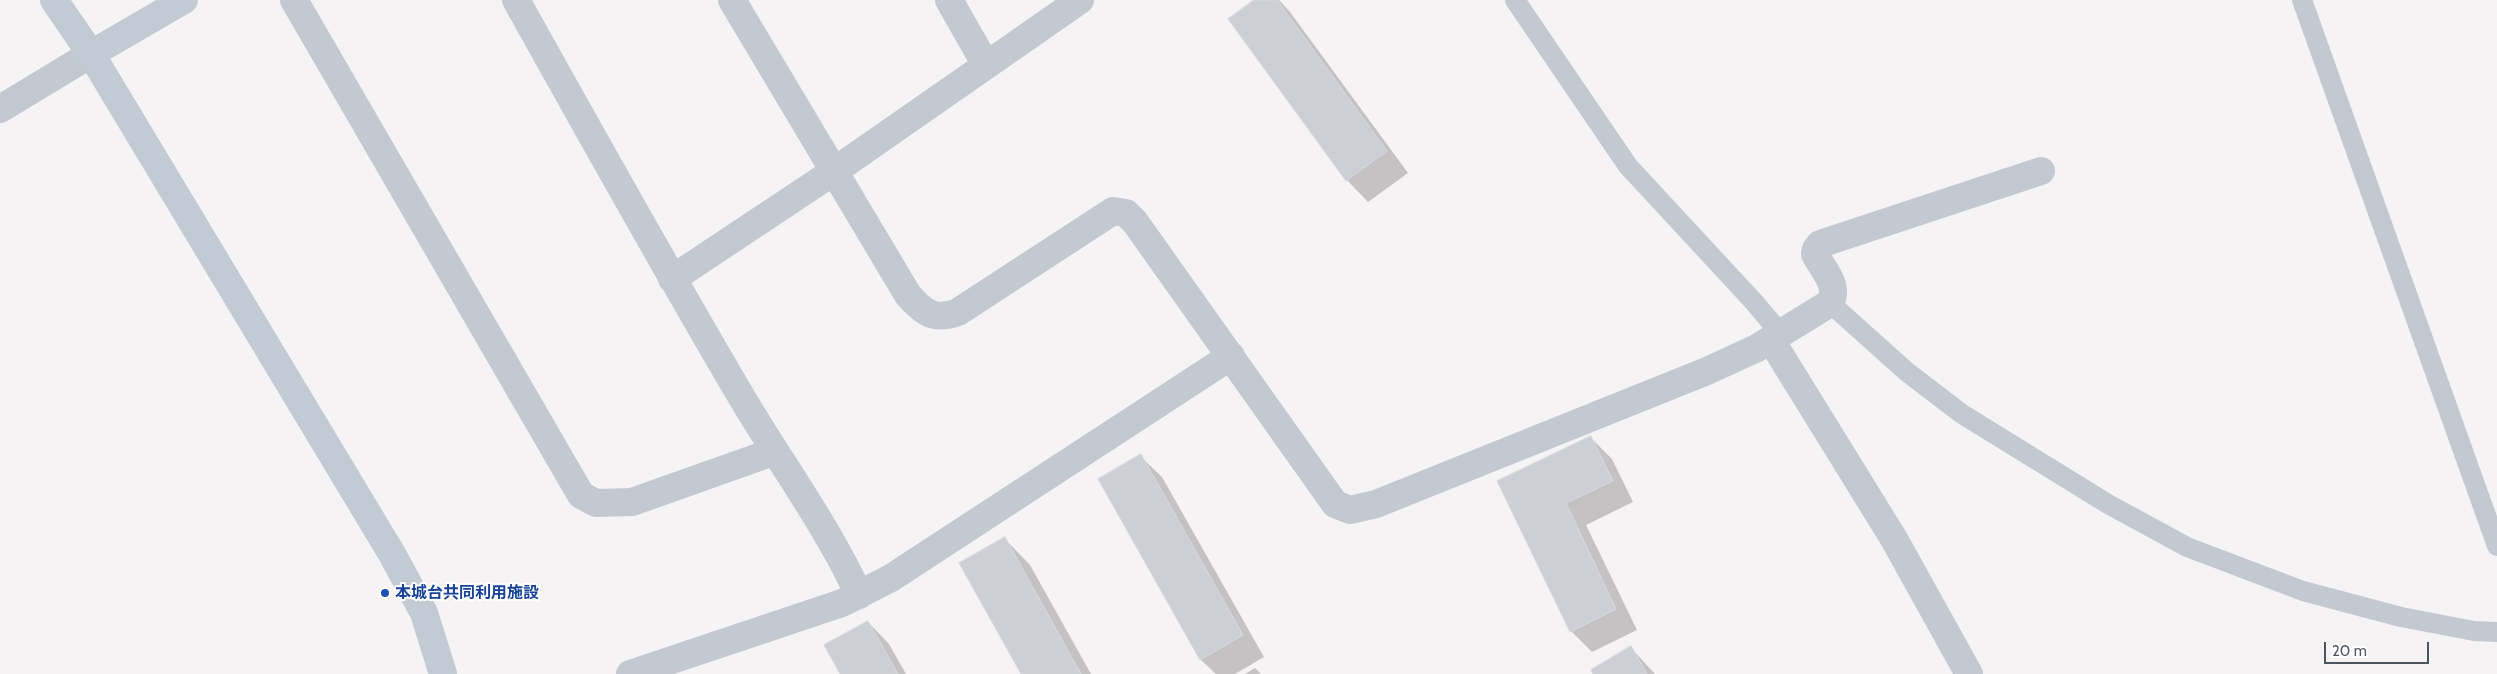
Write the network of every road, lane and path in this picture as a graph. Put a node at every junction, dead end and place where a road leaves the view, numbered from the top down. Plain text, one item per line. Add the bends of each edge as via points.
1 (54, 0) edge
2 (184, 0) edge
3 (294, 0) edge
4 (516, 0) edge
5 (732, 0) edge
6 (948, 0) edge
7 (1080, 0) edge
8 (1515, 0) edge
9 (2302, 0) edge
10 (91, 54) junction
11 (986, 66) junction
12 (0, 110) edge
13 (2041, 171) dead end
14 (833, 172) junction
15 (672, 280) junction
16 (1830, 303) junction
17 (1776, 337) junction
18 (1231, 356) junction
19 (773, 452) junction
20 (2497, 546) edge
21 (859, 595) junction
22 (2497, 632) edge
23 (443, 674) edge
24 (630, 674) edge
25 (1968, 674) edge

1 - 10 street
2 - 10 street
3 - 19 street via 581,495 602,503 632,502
4 - 15 street
5 - 14 street
6 - 11 street
7 - 11 street
8 - 17 lane via 1628,166 1754,302
9 - 20 lane
10 - 12 street
10 - 23 street via 392,554 424,614
11 - 14 street
13 - 16 street via 1820,244 1814,254 1835,292
14 - 15 street
14 - 18 street via 908,295 920,309 946,317 958,312 1113,211 1126,213 1136,222
15 - 19 street
16 - 17 street
16 - 22 lane via 1907,372 1962,414 2108,504 2187,547 2303,591 2402,617 2474,631
17 - 18 street via 1707,371 1376,504 1350,510 1335,504
17 - 25 street via 1894,539
18 - 21 street via 891,578
19 - 21 street via 844,562
21 - 24 street

